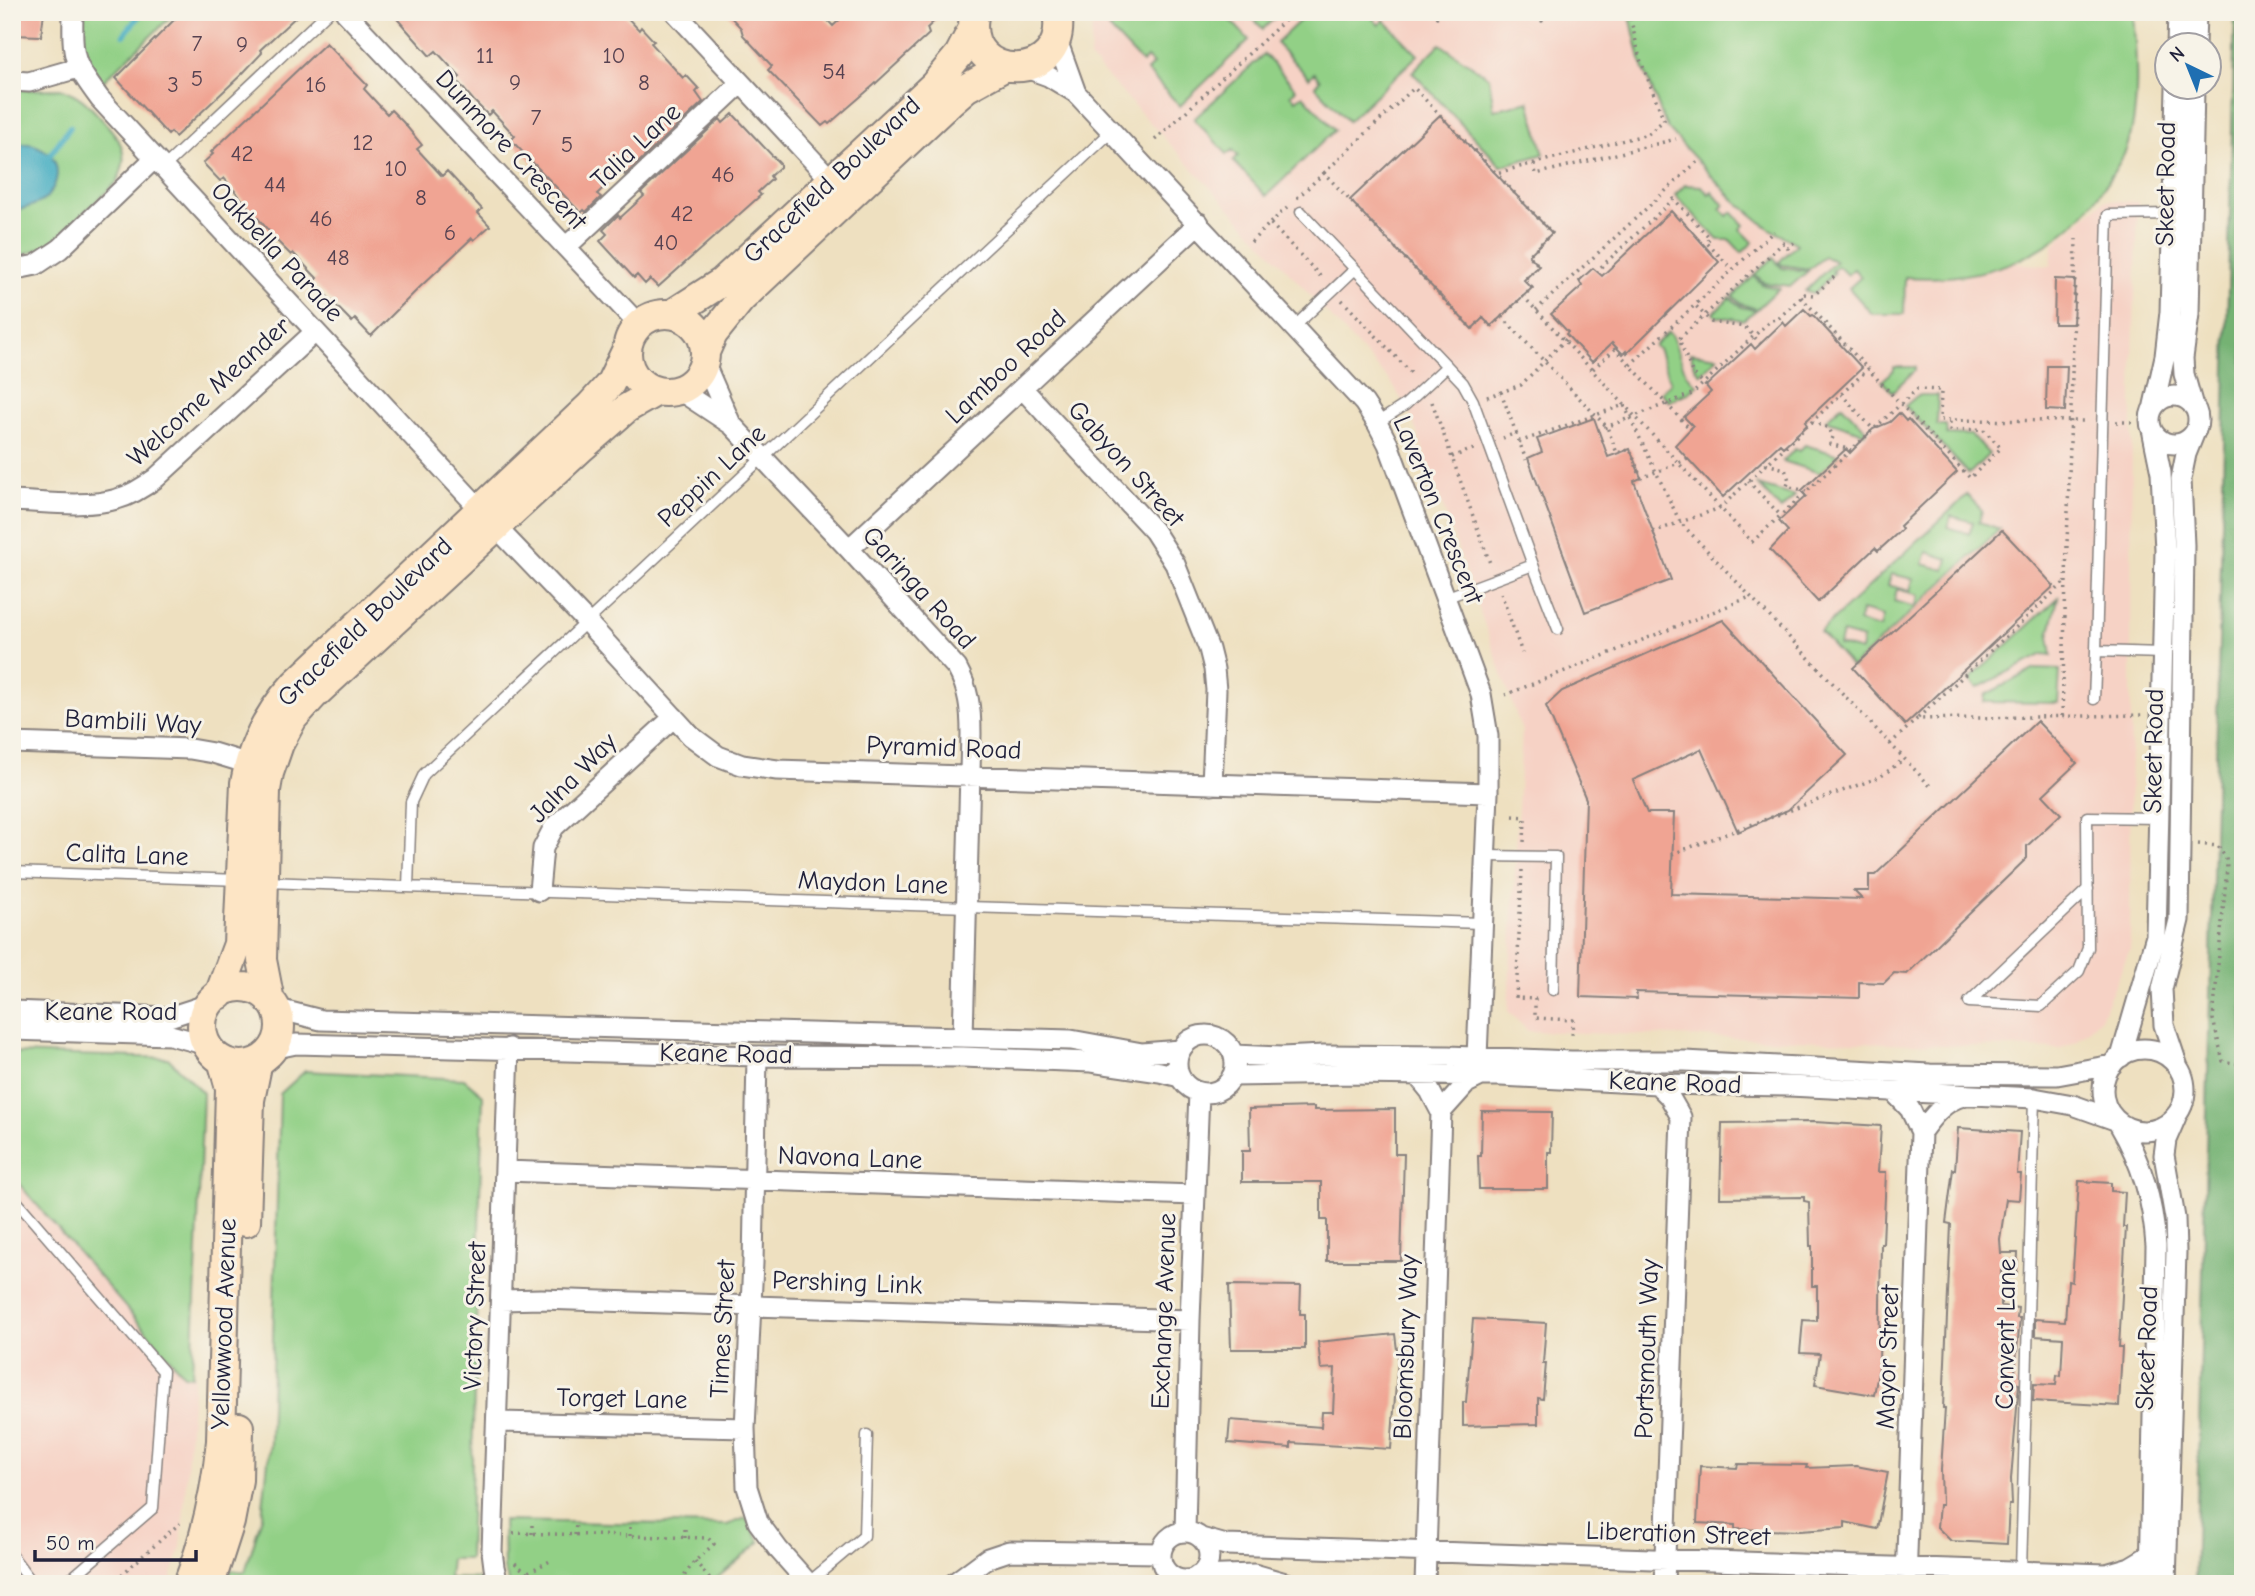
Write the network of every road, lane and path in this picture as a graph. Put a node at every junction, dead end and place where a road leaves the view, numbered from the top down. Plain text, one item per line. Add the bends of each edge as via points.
1 (73, 12) edge
2 (328, 12) edge
3 (345, 12) edge
4 (675, 12) edge
5 (1294, 12) edge
6 (1430, 12) edge
7 (1441, 12) edge
8 (1530, 12) edge
9 (1548, 12) edge
10 (1629, 12) edge
11 (2178, 12) edge
12 (2196, 12) edge
13 (974, 20) edge
14 (1057, 20) edge
15 (2177, 32) edge
16 (2195, 32) edge
17 (1015, 67) junction
18 (78, 68) junction
19 (12, 81) edge
20 (741, 83) junction
21 (1076, 93) junction
22 (2176, 102) edge
23 (2194, 102) edge
24 (1113, 131) junction
25 (1676, 139) dead end
26 (1155, 140) dead end
27 (1697, 162) dead end
28 (158, 164) junction
29 (1534, 164) junction
30 (1324, 173) junction
31 (1496, 173) junction
32 (832, 181) junction
33 (1301, 212) dead end
34 (2173, 214) junction
35 (1199, 223) junction
36 (1270, 223) dead end
37 (1774, 231) dead end
38 (2076, 239) dead end
39 (1794, 242) dead end
40 (566, 247) junction
41 (1601, 267) dead end
42 (12, 270) edge
43 (1355, 270) junction
44 (1732, 270) junction
45 (1834, 277) dead end
46 (1523, 296) junction
47 (1801, 297) junction
48 (1695, 305) junction
49 (1536, 310) junction
50 (672, 314) junction
51 (1704, 315) junction
52 (1502, 317) junction
53 (639, 325) junction
54 (1294, 326) junction
55 (316, 331) junction
56 (1754, 336) junction
57 (1567, 339) junction
58 (1761, 344) dead end
59 (626, 351) junction
60 (705, 357) junction
61 (1545, 361) junction
62 (1630, 365) junction
63 (1447, 366) junction
64 (1868, 369) junction
65 (1592, 370) junction
66 (1704, 385) junction
67 (1022, 388) junction
68 (668, 391) junction
69 (1840, 394) junction
70 (1473, 401) junction
71 (1667, 404) junction
72 (1901, 404) junction
73 (1624, 405) junction
74 (2154, 405) junction
75 (2193, 405) junction
76 (1596, 415) junction
77 (1633, 417) junction
78 (1950, 420) junction
79 (2071, 421) junction
80 (2102, 421) junction
81 (1812, 422) junction
82 (2134, 422) dead end
83 (1377, 423) junction
84 (732, 425) junction
85 (1608, 426) junction
86 (1873, 429) junction
87 (1598, 430) dead end
88 (1691, 430) dead end
89 (1516, 433) dead end
90 (2154, 434) junction
91 (2194, 434) junction
92 (572, 440) junction
93 (1519, 442) junction
94 (1851, 450) junction
95 (763, 458) junction
96 (1688, 459) dead end
97 (1526, 460) dead end
98 (1678, 463) junction
99 (1766, 464) junction
100 (1656, 472) junction
101 (1748, 481) junction
102 (1806, 491) junction
103 (12, 501) edge
104 (1720, 508) junction
105 (1782, 517) junction
106 (488, 518) junction
107 (1680, 522) junction
108 (1653, 532) dead end
109 (849, 549) junction
110 (1533, 565) junction
111 (2067, 580) junction
112 (1750, 597) junction
113 (1445, 598) junction
114 (586, 621) junction
115 (1558, 629) dead end
116 (2096, 651) junction
117 (2163, 653) junction
118 (1506, 695) dead end
119 (2094, 699) dead end
120 (2161, 715) junction
121 (2062, 716) junction
122 (674, 717) junction
123 (1917, 719) junction
124 (12, 743) edge
125 (1890, 744) junction
126 (1904, 759) junction
127 (248, 764) junction
128 (970, 775) junction
129 (1212, 785) junction
130 (1933, 789) dead end
131 (1488, 793) junction
132 (1513, 816) dead end
133 (2159, 818) junction
134 (2178, 843) junction
135 (1672, 854) dead end
136 (1486, 856) junction
137 (1523, 856) junction
138 (12, 872) edge
139 (251, 881) junction
140 (408, 887) junction
141 (2088, 889) junction
142 (539, 891) junction
143 (967, 907) junction
144 (1482, 923) junction
145 (1553, 990) dead end
146 (214, 999) junction
147 (272, 1004) junction
148 (12, 1011) edge
149 (12, 1030) edge
150 (963, 1037) junction
151 (1572, 1037) dead end
152 (509, 1048) junction
153 (1181, 1050) junction
154 (215, 1053) junction
155 (265, 1055) junction
156 (1234, 1055) junction
157 (757, 1056) junction
158 (2116, 1061) junction
159 (2243, 1065) edge
160 (1478, 1067) junction
161 (2178, 1067) junction
162 (1418, 1075) junction
163 (1232, 1076) junction
164 (1180, 1077) junction
165 (1657, 1084) junction
166 (1712, 1085) junction
167 (1199, 1092) junction
168 (1894, 1092) junction
169 (1963, 1096) junction
170 (2034, 1098) junction
171 (1441, 1112) junction
172 (1681, 1117) junction
173 (2176, 1117) junction
174 (2117, 1122) junction
175 (1921, 1132) junction
176 (505, 1171) junction
177 (754, 1181) junction
178 (1194, 1195) junction
179 (12, 1196) edge
180 (502, 1300) junction
181 (751, 1306) junction
182 (1190, 1320) junction
183 (498, 1422) junction
184 (745, 1428) junction
185 (867, 1436) dead end
186 (188, 1516) dead end
187 (532, 1521) dead end
188 (576, 1522) dead end
189 (631, 1523) dead end
190 (685, 1524) dead end
191 (512, 1533) dead end
192 (532, 1534) junction
193 (575, 1535) junction
194 (1193, 1535) junction
195 (630, 1536) junction
196 (685, 1538) junction
197 (1426, 1552) junction
198 (1161, 1553) junction
199 (2150, 1555) junction
200 (12, 1556) edge
201 (552, 1560) dead end
202 (695, 1561) junction
203 (1665, 1561) junction
204 (515, 1563) dead end
205 (2021, 1570) junction
206 (526, 1573) junction
207 (1907, 1575) edge
208 (1187, 1580) edge
209 (712, 1582) edge
210 (808, 1583) edge
211 (33, 1584) edge
212 (65, 1584) edge
213 (111, 1584) edge
214 (188, 1584) edge
215 (210, 1584) edge
216 (498, 1584) edge
217 (540, 1584) edge
218 (679, 1584) edge
219 (953, 1584) edge
220 (1289, 1584) edge
221 (1425, 1584) edge
222 (1664, 1584) edge
223 (2150, 1584) edge
224 (2166, 1584) edge

1 - 18 street, Oakbella Parade via 72,41
2 - 28 lane
3 - 40 street, Dunmore Crescent
4 - 20 street
5 - 26 path
6 - 7 path via 1437,17
8 - 9 path via 1542,21
10 - 29 path via 1640,59 1664,120 1648,134
11 - 15 street
12 - 16 street
13 - 17 street via 979,48 987,57
13 - 32 street, Gracefield Boulevard via 948,71
14 - 17 street, Gracefield Boulevard via 1050,52 1039,62
14 - 21 street, Laverton Crescent
17 - 21 street, Laverton Crescent via 1048,76
17 - 60 street, Gracefield Boulevard via 966,88 952,100 741,299 718,328
18 - 19 street via 29,82
18 - 28 street, Oakbella Parade
20 - 32 street
20 - 40 street, Talia Lane
21 - 24 street, Laverton Crescent
22 - 34 street, Skeet Road
23 - 75 street, Skeet Road via 2189,314 2183,358
24 - 35 street, Laverton Crescent
24 - 95 lane, Peppin Lane
25 - 29 path via 1536,174
27 - 49 path
28 - 42 street via 60,249 36,265
28 - 55 street, Oakbella Parade
29 - 31 path
30 - 31 path via 1414,88
30 - 36 path
30 - 52 path via 1472,329 1483,318 1491,327
31 - 46 path via 1552,233 1529,256 1539,266 1524,280 1532,288
32 - 50 street, Gracefield Boulevard via 722,282
33 - 43 lane
34 - 74 street, Skeet Road via 2170,312
34 - 80 lane via 2108,215
35 - 54 street, Laverton Crescent
35 - 67 street, Lamboo Road
37 - 44 path
38 - 79 path
39 - 51 path via 1788,248 1783,243
40 - 53 street, Dunmore Crescent
41 - 44 path via 1674,199
43 - 54 lane
43 - 63 lane
44 - 48 path
45 - 47 path via 1814,295
46 - 49 path
46 - 52 path
47 - 56 path
47 - 64 path
48 - 51 path
48 - 62 path
49 - 57 path
50 - 53 street via 648,317
50 - 60 street via 695,327
51 - 56 path via 1711,322 1745,327
51 - 66 path via 1679,339 1692,372
52 - 61 path
53 - 59 street
54 - 83 street, Laverton Crescent
55 - 103 street, Welcome Meander via 136,492 99,503
55 - 106 street, Oakbella Parade
56 - 58 path
56 - 66 path
57 - 61 path
57 - 65 path
59 - 68 street via 627,363 640,383
59 - 92 street, Gracefield Boulevard
60 - 68 street via 690,383
60 - 84 street, Garinga Road
61 - 70 path via 1521,384
61 - 76 path
62 - 65 path via 1615,349
62 - 71 path
63 - 70 lane
63 - 83 lane via 1405,405
64 - 69 path
64 - 72 path
65 - 73 path
66 - 71 path
67 - 109 street, Lamboo Road
67 - 129 street, Gabyon Street via 1154,531 1175,564 1214,669
68 - 84 street, Garinga Road
68 - 92 street, Gracefield Boulevard
69 - 81 path
69 - 86 path
70 - 110 lane
71 - 77 path
71 - 88 path
72 - 78 path via 1917,389 1941,390 1940,421
72 - 78 path via 1970,478 2001,449 1983,429 1950,430
72 - 86 path
73 - 76 path
73 - 77 path
74 - 75 street via 2174,396
74 - 90 street via 2149,417
75 - 91 street via 2198,419
76 - 85 path
76 - 93 path
77 - 85 path
77 - 98 path
77 - 100 path
78 - 79 path
79 - 80 path
79 - 111 path
80 - 82 path
80 - 116 lane
81 - 94 path via 1829,428 1830,444
81 - 99 path
83 - 113 street, Laverton Crescent
84 - 95 street, Garinga Road
85 - 87 path
85 - 100 path via 1618,453 1630,449 1641,478
86 - 94 path
89 - 93 path
90 - 91 street via 2162,442 2174,444
90 - 117 street, Skeet Road via 2164,537
91 - 134 street, Skeet Road via 2181,479 2184,545
92 - 106 street, Gracefield Boulevard
93 - 97 path
94 - 102 path
95 - 109 street, Garinga Road
95 - 114 lane, Peppin Lane
96 - 98 path
98 - 100 path
98 - 104 path
99 - 101 path
99 - 102 path via 1785,469 1787,486
100 - 107 path
101 - 104 path
101 - 105 path
102 - 105 path
104 - 105 path via 1752,542
104 - 107 path
106 - 114 street, Pyramid Road
106 - 127 street, Gracefield Boulevard via 285,695 265,724
106 - 139 street, Gracefield Boulevard via 293,718 269,774
107 - 108 path
107 - 112 path
109 - 128 street, Garinga Road via 957,668 971,706
110 - 113 lane
110 - 115 lane
111 - 121 path
111 - 123 path
112 - 118 path
112 - 125 path
113 - 131 street, Laverton Crescent via 1484,708
114 - 122 street, Pyramid Road
114 - 140 lane, Peppin Lane via 424,774 411,802
116 - 117 lane
116 - 119 lane
117 - 120 street, Skeet Road
120 - 121 path
120 - 133 street, Skeet Road
121 - 123 path
122 - 128 street, Pyramid Road via 718,756 742,765
122 - 142 street, Jalna Way via 554,827 543,848
123 - 125 path
124 - 127 street, Bambili Way via 190,749
125 - 126 path
126 - 130 path
126 - 135 path via 1880,777
127 - 139 street, Gracefield Boulevard
128 - 129 street, Pyramid Road
128 - 143 street, Garinga Road
129 - 131 street, Pyramid Road
131 - 136 street, Laverton Crescent
132 - 137 path via 1525,817
133 - 141 lane via 2087,817
133 - 158 street, Skeet Road via 2156,936
134 - 159 path via 2218,846 2226,858 2213,1019 2223,1061
134 - 161 street, Skeet Road via 2179,920 2162,1001 2164,1025
136 - 137 lane
136 - 144 street, Laverton Crescent
137 - 145 lane via 1556,857
137 - 151 path via 1516,998 1535,999 1535,1018 1573,1020
138 - 139 lane, Calita Lane
139 - 140 lane, Maydon Lane
139 - 146 street, Gracefield Boulevard via 231,969
139 - 147 street, Gracefield Boulevard
140 - 142 lane, Maydon Lane
141 - 141 lane via 2088,948 2079,971 2041,1006 1969,1002
142 - 143 lane, Maydon Lane
143 - 144 lane, Maydon Lane
143 - 150 street, Garinga Road
144 - 160 street, Laverton Crescent
146 - 147 street, Keane Road via 244,988 263,994
146 - 148 street, Keane Road via 169,1017
146 - 154 street, Keane Road via 202,1020 203,1037
147 - 150 street, Keane Road via 321,1020
147 - 155 street via 278,1035
149 - 154 street, Keane Road via 170,1035
150 - 153 street, Keane Road via 1071,1040 1142,1052
152 - 155 street, Keane Road via 296,1044
152 - 157 street, Keane Road
152 - 176 street, Victory Street
153 - 156 street, Keane Road via 1195,1038 1206,1036 1223,1041
153 - 164 street via 1177,1060
154 - 155 street, Keane Road via 240,1065
154 - 214 street, Yellowwood Avenue via 230,1088 221,1441 209,1517
155 - 215 street, Yellowwood Avenue via 250,1100 238,1480
156 - 160 street, Keane Road
156 - 163 street
157 - 164 street, Keane Road via 1091,1062
157 - 177 street, Times Street
158 - 160 street, Keane Road via 2057,1075 1685,1062
158 - 161 street via 2136,1050 2152,1050
158 - 174 street via 2103,1087 2104,1099
160 - 162 street, Keane Road
160 - 165 street, Keane Road
160 - 171 street
161 - 173 street via 2185,1081 2185,1096
162 - 163 street, Keane Road
162 - 171 street
163 - 167 street, Keane Road via 1218,1091
164 - 167 street, Keane Road
165 - 166 street, Keane Road
165 - 172 street
166 - 168 street, Keane Road
166 - 172 street
167 - 178 street, Exchange Avenue
168 - 169 street, Keane Road
168 - 175 street via 1910,1108
169 - 170 street, Keane Road
169 - 175 street via 1938,1111
170 - 174 street, Keane Road via 2073,1105
170 - 205 lane, Convent Lane
171 - 197 street, Bloomsbury Way
172 - 203 street, Portsmouth Way
173 - 174 street via 2153,1131 2136,1131
173 - 224 street, Skeet Road via 2164,1155 2176,1252
174 - 199 street, Skeet Road via 2146,1181 2157,1246
175 - 207 street, Mayor Street
176 - 177 street, Navona Lane
176 - 180 street, Victory Street
177 - 178 street, Navona Lane
177 - 181 street, Times Street
178 - 182 street, Exchange Avenue
179 - 212 lane via 163,1371 153,1508
180 - 181 street, Pershing Link
180 - 183 street, Victory Street
181 - 182 street, Pershing Link
181 - 184 street, Times Street
182 - 194 street, Exchange Avenue
183 - 184 street, Torget Lane
183 - 216 street, Victory Street via 492,1551
184 - 210 street, Times Street via 747,1487 753,1512
185 - 210 lane via 863,1536
186 - 213 path
187 - 192 path
188 - 193 path
189 - 195 path
190 - 196 path
191 - 192 path
192 - 193 path
193 - 195 path
194 - 197 street, Liberation Street via 1226,1545
194 - 198 street via 1170,1537
194 - 208 street via 1207,1546 1209,1556 1207,1566
195 - 196 path
196 - 202 path via 709,1538 714,1545
197 - 203 street, Liberation Street
197 - 221 street, Bloomsbury Way
198 - 208 street via 1166,1571
198 - 219 street via 1009,1551 988,1558
199 - 205 street, Liberation Street via 2111,1574
199 - 223 street, Skeet Road
200 - 211 lane
201 - 206 path
202 - 209 path
202 - 218 path
203 - 207 street, Liberation Street
203 - 222 street, Portsmouth Way
204 - 206 path
205 - 207 street, Liberation Street
206 - 217 path
208 - 220 street via 1254,1574

